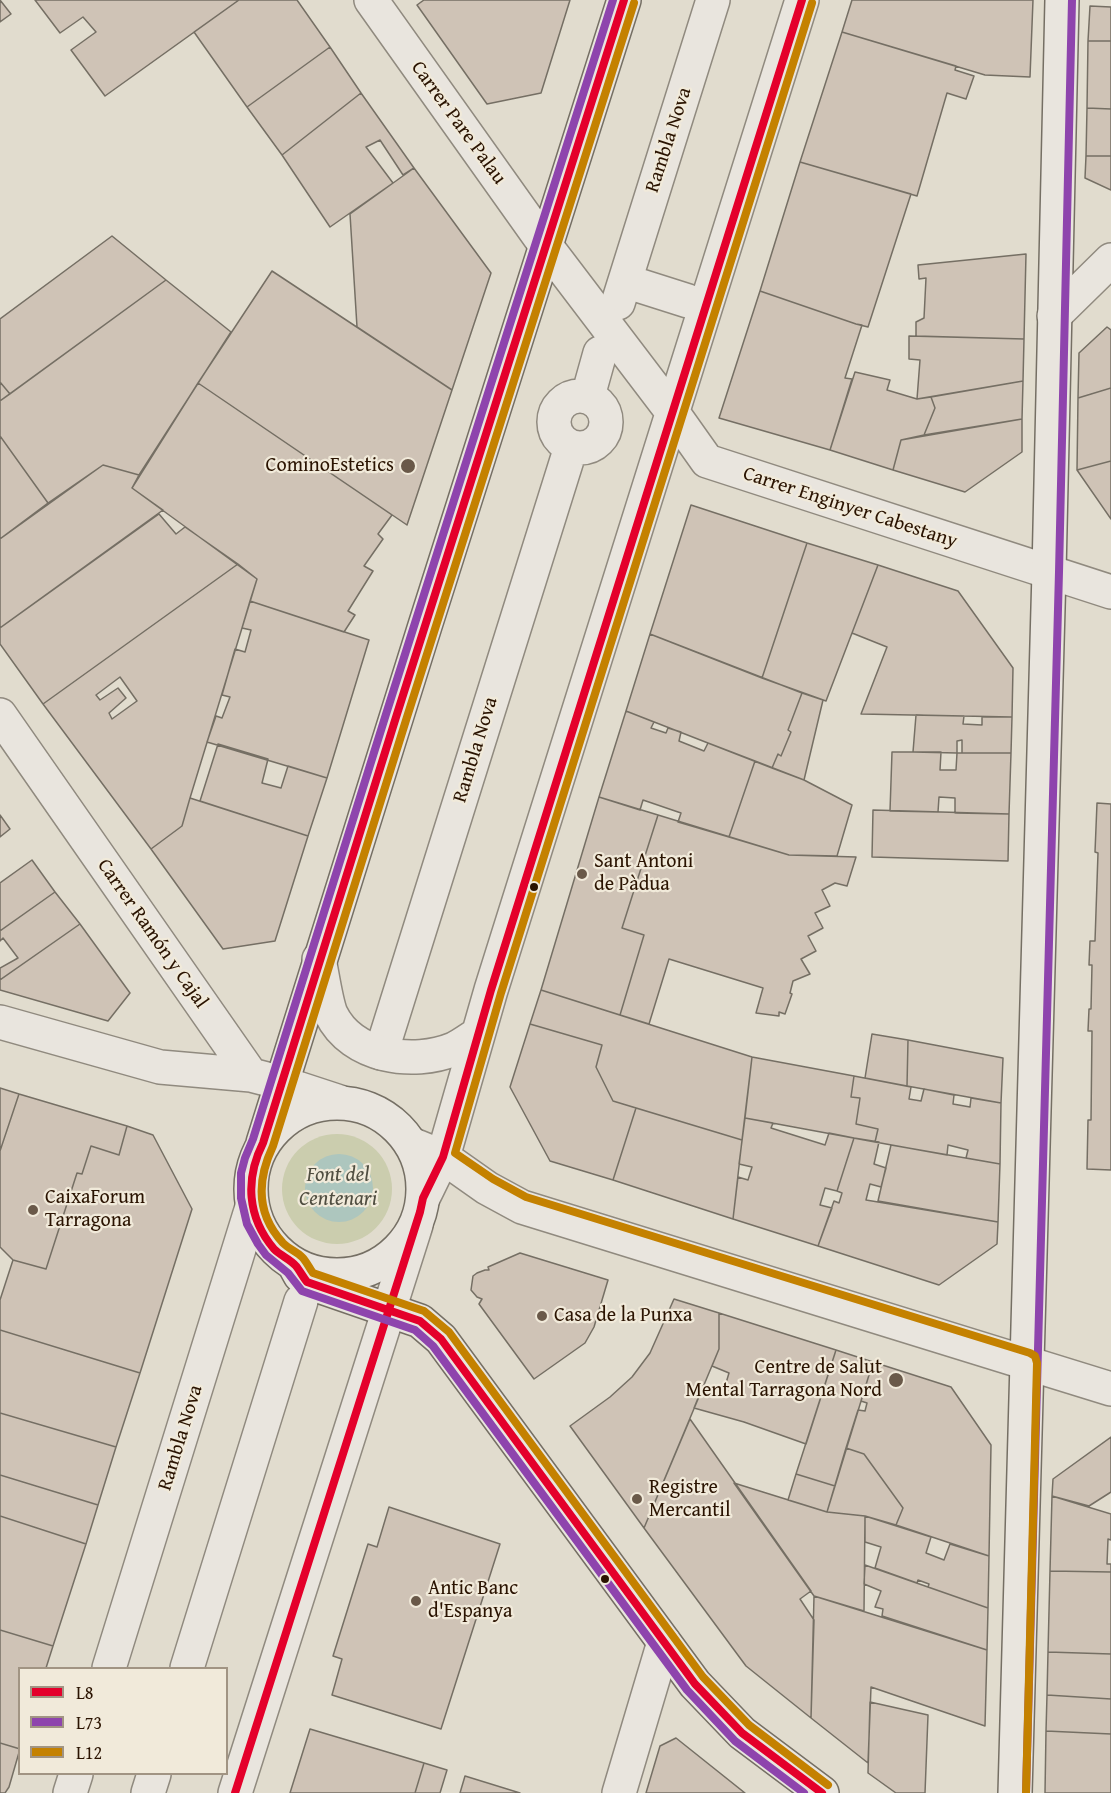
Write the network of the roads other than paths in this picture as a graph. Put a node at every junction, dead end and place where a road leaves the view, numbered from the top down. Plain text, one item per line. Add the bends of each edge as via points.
1 (371, 0) edge
2 (624, 0) edge
3 (713, 0) edge
4 (802, 0) edge
5 (1062, 0) edge
6 (546, 246) junction
7 (1111, 260) edge
8 (688, 301) dead end
9 (1054, 315) junction
10 (600, 354) dead end
11 (673, 412) junction
12 (1049, 572) junction
13 (1111, 592) edge
14 (0, 716) edge
15 (319, 959) junction
16 (0, 1022) edge
17 (478, 1034) junction
18 (381, 1053) junction
19 (266, 1079) junction
20 (340, 1102) junction
21 (263, 1143) junction
22 (411, 1144) junction
23 (443, 1156) junction
24 (252, 1207) junction
25 (420, 1211) junction
26 (295, 1266) junction
27 (301, 1301) dead end
28 (389, 1310) junction
29 (1027, 1363) junction
30 (1111, 1389) edge
31 (664, 1642) junction
32 (109, 1667) edge
33 (187, 1667) edge
34 (75, 1775) edge
35 (153, 1775) edge
36 (70, 1793) edge
37 (148, 1793) edge
38 (235, 1793) edge
39 (619, 1793) edge
40 (822, 1793) edge
41 (1015, 1793) edge

1 - 6 street, Carrer Pare Palau
2 - 6 street
3 - 8 street, Rambla Nova via 621,292
4 - 11 street
5 - 9 street
6 - 11 street
6 - 15 street
7 - 9 street
9 - 12 street
10 - 18 street, Rambla Nova via 588,396 602,406 605,431 587,448 571,447
11 - 12 street, Carrer Enginyer Cabestany via 707,461
11 - 17 street
12 - 13 street, Carrer Enginyer Cabestany
12 - 29 street
14 - 19 street, Carrer Ramón y Cajal
15 - 18 street via 331,1013 363,1047
15 - 19 street
16 - 19 street via 160,1067
17 - 18 street via 453,1049 426,1056
17 - 23 street
19 - 20 street
19 - 21 street
20 - 21 street via 310,1106 293,1115
20 - 22 street via 362,1105 381,1114
21 - 24 street via 250,1185
22 - 23 street
22 - 25 street via 422,1170
23 - 25 street
23 - 29 street via 487,1188 522,1207
24 - 26 street via 261,1231 275,1251
24 - 32 street, Rambla Nova
25 - 26 street via 401,1248 379,1265 354,1275 331,1276
25 - 28 street
26 - 28 street via 307,1282
27 - 33 street
28 - 31 street via 420,1321 441,1339
28 - 38 street
29 - 30 street
29 - 41 street
31 - 39 street
31 - 40 street via 695,1684 742,1733
34 - 36 street
35 - 37 street

